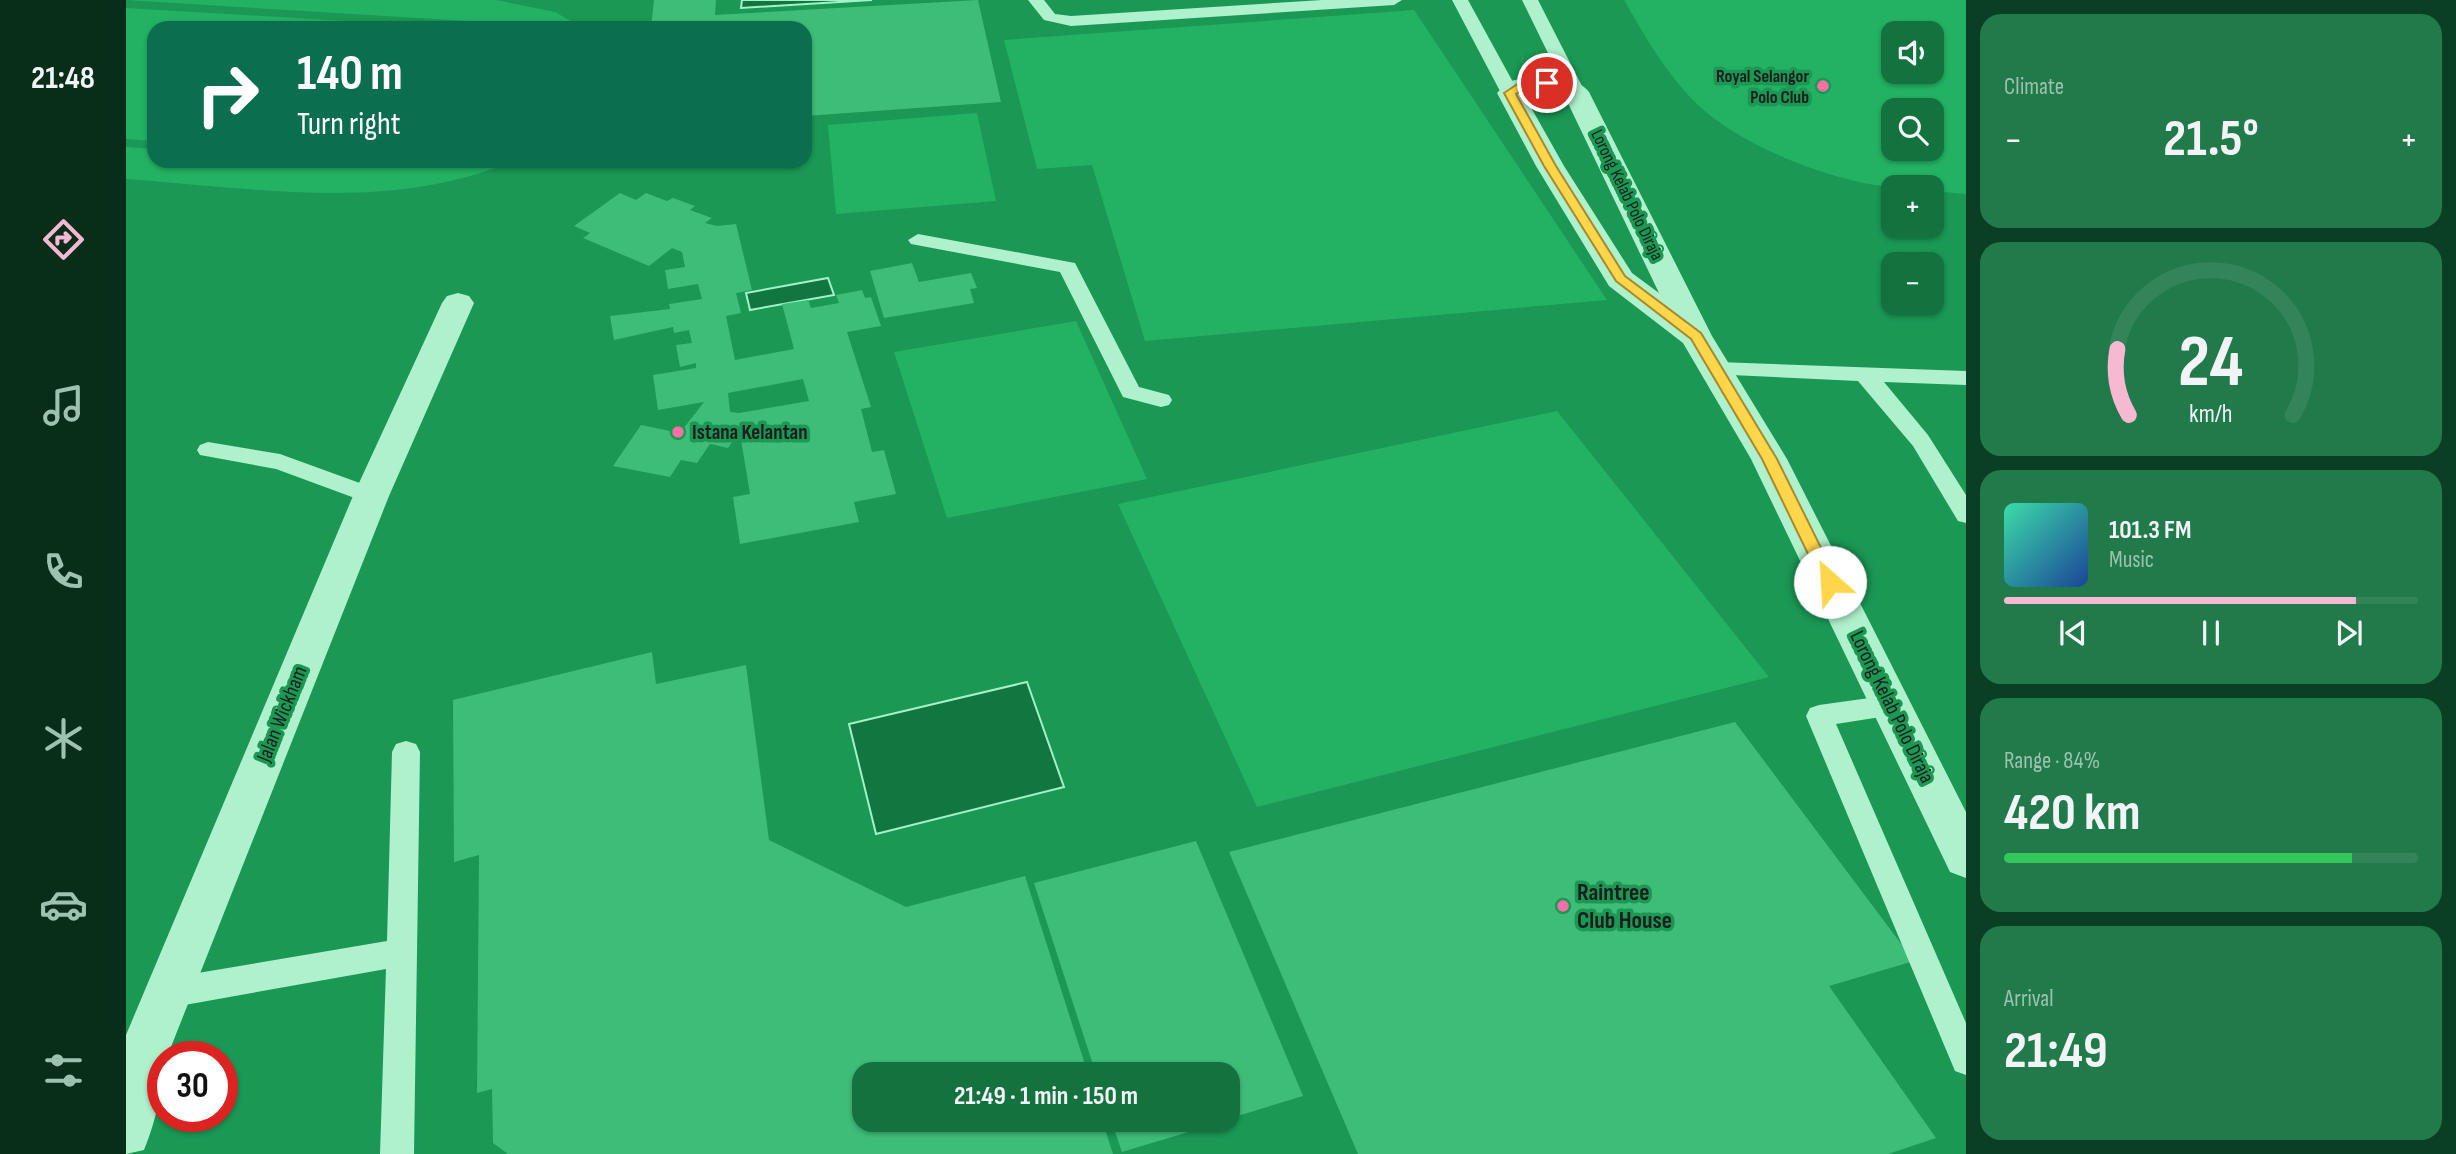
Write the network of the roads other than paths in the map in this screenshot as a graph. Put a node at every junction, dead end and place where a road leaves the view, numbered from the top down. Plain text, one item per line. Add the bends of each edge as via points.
1 (1036, 0) edge
2 (1394, 0) edge
3 (1460, 0) edge
4 (1530, 0) edge
5 (1576, 92) junction
6 (1510, 93) junction
7 (918, 240) dead end
8 (458, 303) dead end
9 (1696, 336) junction
10 (1718, 369) junction
11 (1863, 374) junction
12 (1966, 378) edge
13 (1161, 400) dead end
14 (208, 450) dead end
15 (371, 496) junction
16 (1966, 515) edge
17 (1891, 706) junction
18 (405, 752) dead end
19 (1966, 858) edge
20 (402, 952) junction
21 (168, 993) junction
22 (1966, 1060) edge
23 (126, 1132) edge
24 (397, 1154) edge

1 - 2 lane via 1046,16 1071,21
3 - 6 lane
4 - 5 lane
5 - 6 street via 1534,82 1516,86
5 - 9 street, Lorong Kelab Polo Diraja
6 - 9 street, Lorong Kelab Polo Diraja via 1620,279
7 - 13 lane via 1068,267 1132,392
8 - 15 street, Jalan Wickham
9 - 10 street, Lorong Kelab Polo Diraja
10 - 11 lane
10 - 17 street, Lorong Kelab Polo Diraja via 1769,459
11 - 12 lane
11 - 16 lane via 1896,404 1922,438
14 - 15 lane via 280,462
15 - 21 street, Jalan Wickham
17 - 19 street, Lorong Kelab Polo Diraja
17 - 22 lane via 1819,716
18 - 20 lane
20 - 21 lane
20 - 24 lane
21 - 23 street, Jalan Wickham via 142,1056

